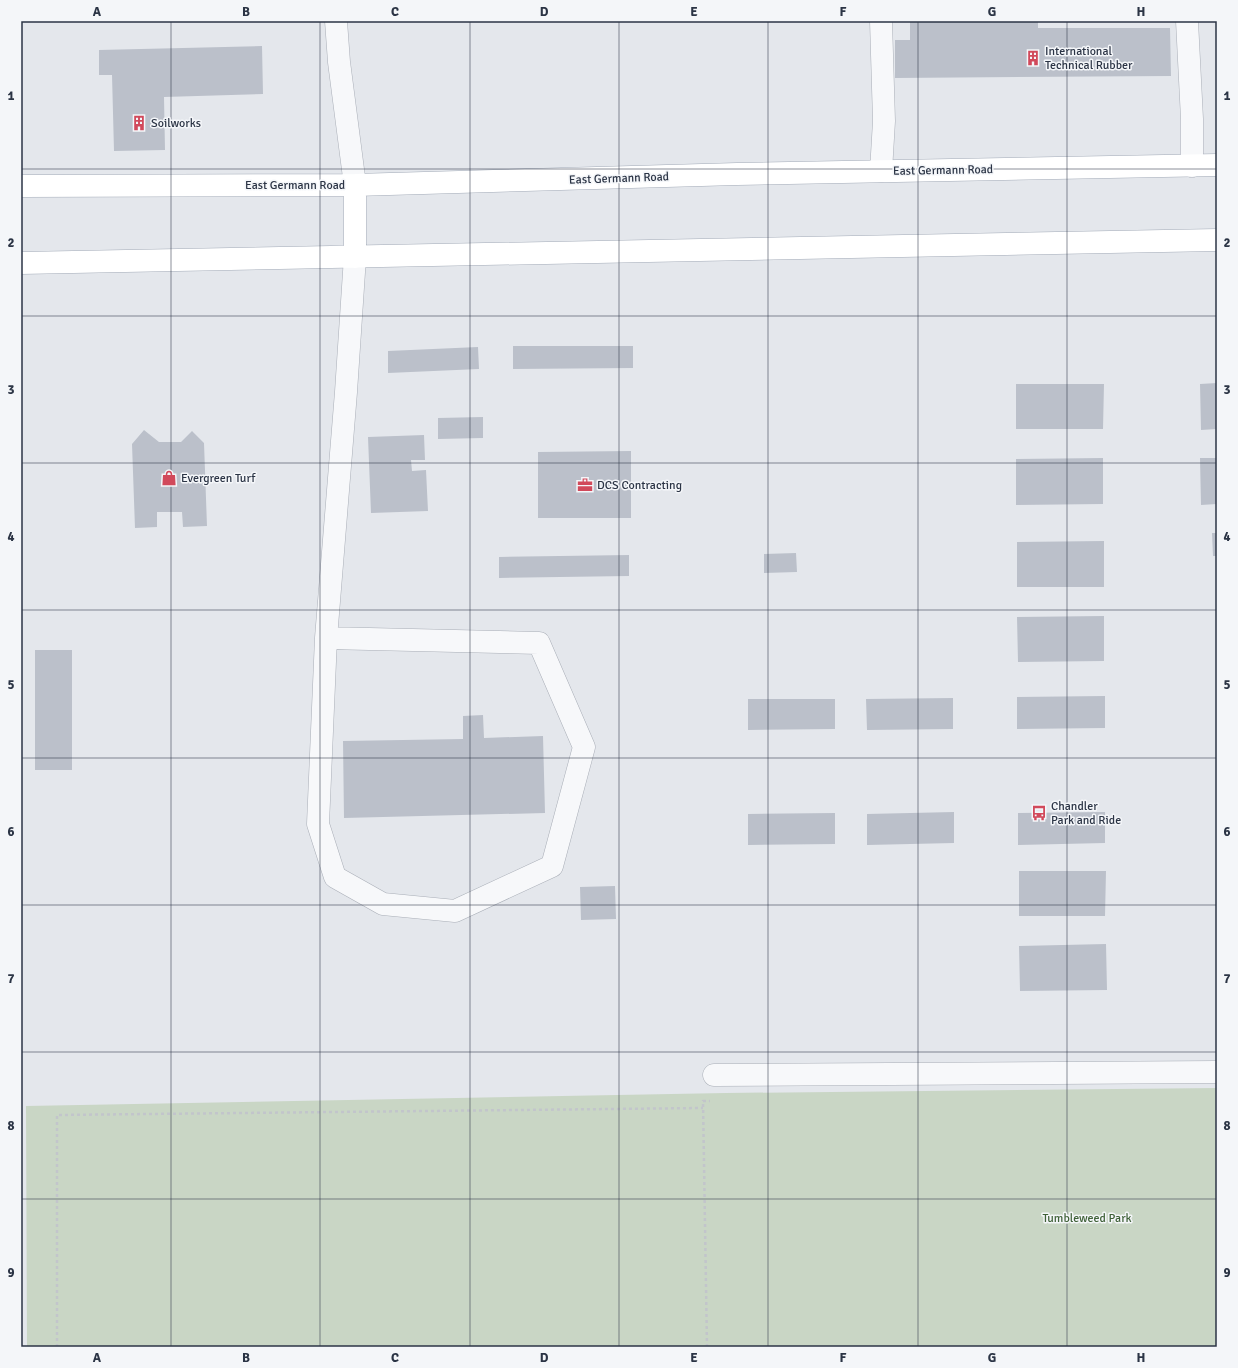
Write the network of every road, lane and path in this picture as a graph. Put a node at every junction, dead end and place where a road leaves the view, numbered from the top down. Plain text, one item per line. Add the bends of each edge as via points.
1 (336, 21) edge
2 (881, 21) edge
3 (1187, 21) edge
4 (1217, 165) edge
5 (1192, 166) junction
6 (881, 171) junction
7 (355, 185) junction
8 (21, 186) edge
9 (1217, 240) edge
10 (355, 257) junction
11 (21, 263) edge
12 (326, 638) junction
13 (1217, 1072) edge
14 (714, 1075) dead end
15 (703, 1101) dead end
16 (703, 1108) junction
17 (57, 1347) edge
18 (707, 1347) edge

1 - 7 street
2 - 6 street via 884,121
3 - 5 street
4 - 5 main road, East Germann Road
5 - 6 main road, East Germann Road
6 - 7 main road, East Germann Road
7 - 8 main road, East Germann Road
7 - 10 main road
9 - 10 main road
10 - 11 main road
10 - 12 street
12 - 12 street via 318,824 335,877 383,904 455,911 552,866 584,747 539,643
13 - 14 street
15 - 16 path
16 - 17 path via 57,1115
16 - 18 path

